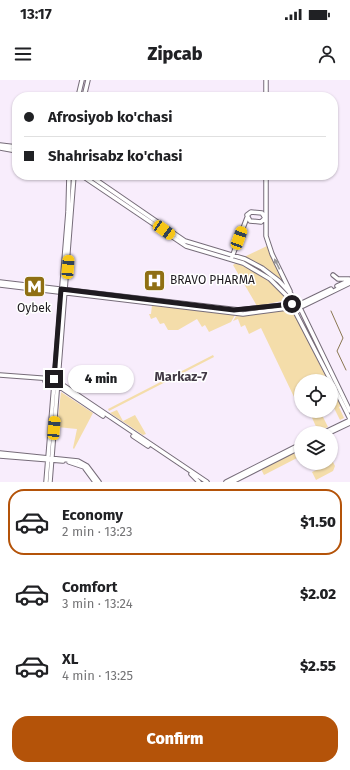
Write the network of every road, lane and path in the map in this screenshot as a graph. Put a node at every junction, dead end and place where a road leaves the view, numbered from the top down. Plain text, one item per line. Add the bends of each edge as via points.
1 (82, 80) edge
2 (88, 80) edge
3 (266, 80) edge
4 (79, 92) edge
5 (85, 92) edge
6 (266, 92) edge
7 (0, 146) edge
8 (12, 147) edge
9 (12, 149) edge
10 (68, 180) edge
11 (74, 180) edge
12 (77, 180) edge
13 (94, 180) edge
14 (266, 180) edge
15 (69, 183) joint
16 (74, 186) junction
17 (266, 206) junction
18 (259, 212) junction
19 (248, 215) junction
20 (266, 217) junction
21 (250, 221) junction
22 (244, 223) junction
23 (232, 257) junction
24 (333, 275) dead end
25 (350, 280) edge
26 (0, 282) edge
27 (0, 285) edge
28 (64, 291) junction
29 (289, 295) junction
30 (280, 306) junction
31 (298, 307) junction
32 (328, 374) edge
33 (0, 376) edge
34 (56, 383) junction
35 (63, 389) junction
36 (57, 390) junction
37 (338, 395) edge
38 (350, 410) edge
39 (350, 420) edge
40 (350, 423) edge
41 (338, 426) edge
42 (338, 429) edge
43 (294, 448) edge
44 (294, 450) edge
45 (0, 453) edge
46 (0, 456) edge
47 (49, 460) junction
48 (60, 461) junction
49 (51, 468) junction
50 (256, 468) junction
51 (203, 481) edge
52 (46, 482) edge
53 (50, 482) edge
54 (96, 482) edge
55 (99, 482) edge
56 (226, 482) edge
57 (232, 482) edge

1 - 4 main road
2 - 5 main road
3 - 6 main road
7 - 8 main road
7 - 9 main road
10 - 15 main road
11 - 16 main road
12 - 16 main road
13 - 23 main road via 188,243
14 - 17 main road
15 - 28 main road
16 - 28 main road
17 - 18 main road
17 - 20 main road
18 - 19 main road via 251,212
18 - 20 main road
19 - 21 main road
19 - 22 main road
20 - 21 main road via 261,221
29 -> 20 main road via 270,250
21 - 22 main road
22 - 23 main road
23 - 29 main road via 245,259 262,268
24 - 25 main road via 338,279
25 - 31 main road
26 - 28 main road
27 - 28 main road
28 - 30 main road via 226,310
28 - 31 main road via 235,313
28 - 34 main road
29 - 30 main road via 288,301
29 - 31 main road
30 - 31 main road
31 - 32 main road
31 - 38 main road
33 - 34 main road
34 - 35 main road
34 - 36 main road
34 - 47 main road
34 - 51 main road
35 - 36 main road
35 - 51 main road
36 - 47 main road
37 - 39 main road
39 - 41 main road
40 - 42 main road
43 - 50 main road
44 - 50 main road
45 - 47 main road
46 - 47 main road
47 - 48 main road
47 - 49 main road
47 - 52 main road
47 - 55 main road via 74,460 84,464
48 - 49 main road
48 - 54 main road via 82,466
49 - 53 main road
50 - 56 main road
50 - 57 main road

